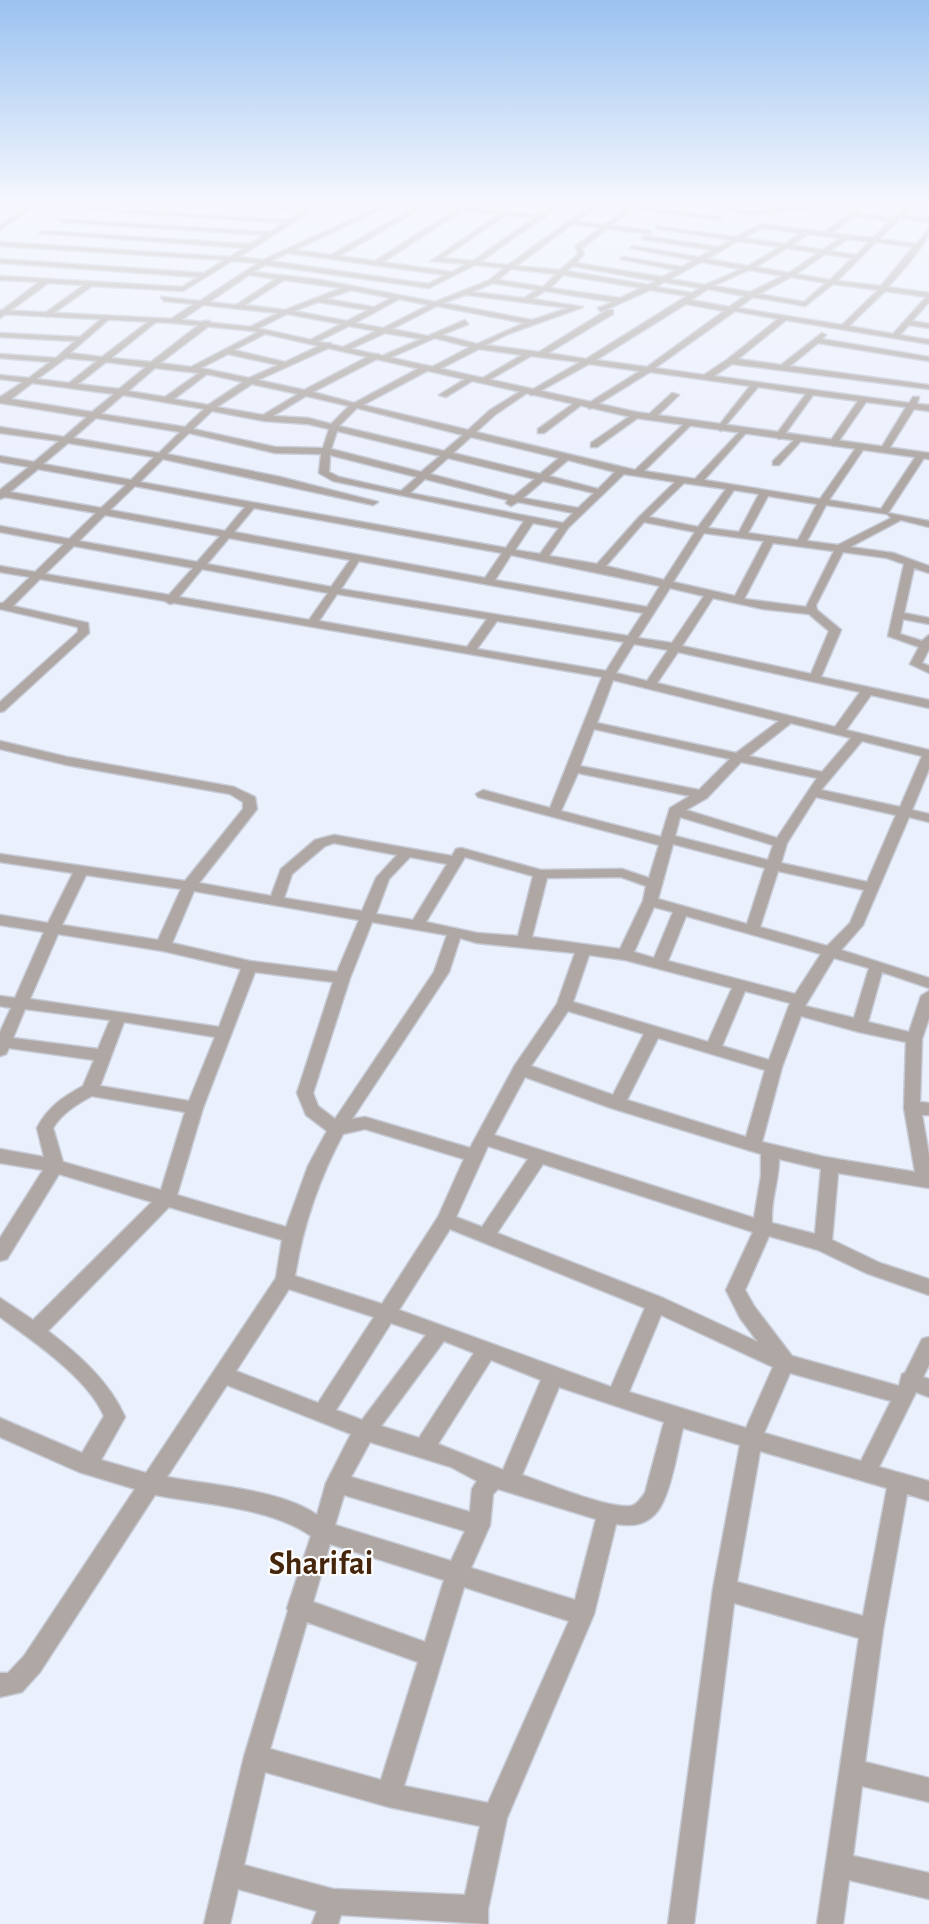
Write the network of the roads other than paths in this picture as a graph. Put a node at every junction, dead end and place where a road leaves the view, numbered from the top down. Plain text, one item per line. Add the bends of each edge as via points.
1 (29, 294) edge
2 (76, 294) edge
3 (168, 294) edge
4 (215, 294) edge
5 (258, 294) edge
6 (330, 294) edge
7 (388, 294) edge
8 (464, 294) edge
9 (472, 294) edge
10 (536, 294) edge
11 (587, 294) joint
12 (638, 294) edge
13 (685, 294) edge
14 (741, 294) edge
15 (755, 294) edge
16 (818, 294) edge
17 (878, 294) edge
18 (911, 294) edge
19 (692, 295) joint
20 (400, 296) junction
21 (751, 296) junction
22 (929, 297) edge
23 (164, 298) junction
24 (506, 298) junction
25 (315, 299) junction
26 (526, 300) junction
27 (622, 301) junction
28 (684, 301) junction
29 (202, 302) junction
30 (438, 303) junction
31 (156, 305) dead end
32 (562, 305) junction
33 (239, 306) junction
34 (579, 307) junction
35 (376, 309) junction
36 (601, 310) junction
37 (733, 310) junction
38 (482, 311) junction
39 (148, 312) dead end
40 (286, 312) junction
41 (2, 314) edge
42 (48, 315) junction
43 (785, 316) junction
44 (106, 317) junction
45 (140, 319) junction
46 (153, 320) junction
47 (174, 321) junction
48 (529, 321) junction
49 (465, 322) dead end
50 (207, 323) junction
51 (907, 323) junction
52 (347, 325) junction
53 (834, 325) junction
54 (929, 326) edge
55 (844, 327) junction
56 (253, 329) junction
57 (385, 331) junction
58 (262, 332) junction
59 (0, 335) edge
60 (896, 336) junction
61 (429, 337) junction
62 (80, 339) junction
63 (816, 340) junction
64 (313, 342) junction
65 (929, 342) edge
66 (328, 345) junction
67 (477, 346) junction
68 (346, 349) junction
69 (227, 351) junction
70 (532, 352) junction
71 (541, 354) junction
72 (0, 356) edge
73 (850, 356) dead end
74 (61, 357) junction
75 (380, 357) junction
76 (108, 358) junction
77 (929, 359) edge
78 (587, 360) junction
79 (732, 361) junction
80 (152, 364) junction
81 (289, 365) junction
82 (430, 368) junction
83 (783, 368) junction
84 (929, 368) edge
85 (193, 369) junction
86 (649, 369) junction
87 (206, 371) junction
88 (0, 377) edge
89 (473, 378) junction
90 (705, 378) junction
91 (29, 380) junction
92 (250, 381) junction
93 (484, 381) junction
94 (72, 385) junction
95 (755, 385) junction
96 (928, 385) edge
97 (122, 392) junction
98 (529, 392) junction
99 (811, 392) junction
100 (305, 393) junction
101 (443, 395) dead end
102 (675, 395) dead end
103 (864, 399) junction
104 (2, 400) edge
105 (167, 400) junction
106 (580, 403) junction
107 (590, 405) junction
108 (910, 405) junction
109 (357, 406) junction
110 (210, 408) junction
111 (929, 408) edge
112 (98, 414) junction
113 (636, 415) junction
114 (651, 417) junction
115 (264, 418) junction
116 (688, 423) junction
117 (335, 428) junction
118 (721, 428) junction
119 (0, 430) edge
120 (185, 430) junction
121 (541, 431) dead end
122 (743, 431) junction
123 (467, 434) junction
124 (779, 436) junction
125 (798, 438) junction
126 (68, 439) junction
127 (833, 443) junction
128 (594, 445) dead end
129 (861, 447) junction
130 (884, 450) junction
131 (327, 451) junction
132 (446, 455) junction
133 (925, 455) edge
134 (158, 456) junction
135 (0, 459) edge
136 (564, 459) junction
137 (776, 463) dead end
138 (36, 465) junction
139 (622, 471) junction
140 (638, 472) junction
141 (424, 476) junction
142 (540, 478) junction
143 (682, 480) junction
144 (697, 482) junction
145 (134, 484) junction
146 (732, 487) junction
147 (766, 491) junction
148 (601, 492) junction
149 (1, 494) edge
150 (403, 494) junction
151 (515, 499) junction
152 (823, 501) junction
153 (373, 502) dead end
154 (252, 505) junction
155 (580, 511) junction
156 (102, 512) junction
157 (884, 512) junction
158 (502, 514) junction
159 (900, 517) junction
160 (642, 519) junction
161 (530, 520) junction
162 (929, 524) edge
163 (565, 526) junction
164 (0, 529) edge
165 (701, 530) junction
166 (227, 535) junction
167 (742, 535) junction
168 (770, 539) junction
169 (71, 543) junction
170 (801, 543) junction
171 (840, 548) junction
172 (508, 551) junction
173 (357, 557) junction
174 (542, 558) junction
175 (910, 562) junction
176 (200, 567) junction
177 (927, 567) edge
178 (599, 568) junction
179 (0, 569) edge
180 (35, 577) junction
181 (489, 580) junction
182 (667, 582) junction
183 (336, 591) junction
184 (710, 594) junction
185 (738, 600) junction
186 (170, 601) junction
187 (2, 606) edge
188 (650, 611) junction
189 (812, 611) junction
190 (898, 615) junction
191 (494, 617) junction
192 (929, 621) edge
193 (313, 622) junction
194 (633, 641) junction
195 (927, 641) edge
196 (673, 647) junction
197 (470, 650) junction
198 (929, 670) edge
199 (609, 675) junction
200 (815, 678) junction
201 (651, 684) junction
202 (868, 690) junction
203 (929, 704) edge
204 (0, 708) edge
205 (790, 718) junction
206 (591, 725) junction
207 (839, 731) junction
208 (859, 736) junction
209 (0, 745) edge
210 (929, 754) edge
211 (739, 757) junction
212 (573, 768) junction
213 (824, 776) junction
214 (812, 792) junction
215 (483, 794) dead end
216 (702, 795) junction
217 (675, 811) junction
218 (903, 812) junction
219 (553, 814) junction
220 (929, 818) edge
221 (666, 840) junction
222 (780, 843) junction
223 (407, 852) junction
224 (0, 858) edge
225 (455, 861) junction
226 (771, 866) junction
227 (81, 871) junction
228 (541, 874) junction
229 (189, 886) junction
230 (871, 887) junction
231 (276, 901) junction
232 (650, 901) junction
233 (681, 911) junction
234 (367, 917) junction
235 (0, 920) edge
236 (417, 926) junction
237 (52, 928) junction
238 (752, 930) junction
239 (455, 932) junction
240 (524, 941) junction
241 (163, 946) junction
242 (584, 949) junction
243 (830, 952) junction
244 (625, 955) junction
245 (659, 964) junction
246 (877, 965) junction
247 (250, 966) junction
248 (342, 978) junction
249 (929, 983) edge
250 (740, 986) junction
251 (929, 996) edge
252 (0, 1001) edge
253 (20, 1004) junction
254 (797, 1004) junction
255 (564, 1005) junction
256 (119, 1016) junction
257 (859, 1027) junction
258 (654, 1030) junction
259 (223, 1033) junction
260 (914, 1039) junction
261 (2, 1046) edge
262 (713, 1048) junction
263 (102, 1055) junction
264 (774, 1067) junction
265 (521, 1069) junction
266 (90, 1090) junction
267 (617, 1104) junction
268 (195, 1108) junction
269 (920, 1108) edge
270 (338, 1129) junction
271 (485, 1138) junction
272 (761, 1148) junction
273 (0, 1156) edge
274 (474, 1156) junction
275 (538, 1157) junction
276 (830, 1164) junction
277 (55, 1166) junction
278 (927, 1181) edge
279 (167, 1198) junction
280 (446, 1220) junction
281 (764, 1228) junction
282 (486, 1235) junction
283 (292, 1236) junction
284 (823, 1244) junction
285 (0, 1254) edge
286 (285, 1280) junction
287 (929, 1287) edge
288 (656, 1304) junction
289 (0, 1306) edge
290 (387, 1314) junction
291 (35, 1331) junction
292 (440, 1331) junction
293 (929, 1344) edge
294 (487, 1349) junction
295 (786, 1363) junction
296 (222, 1374) junction
297 (553, 1376) junction
298 (906, 1388) junction
299 (929, 1388) edge
300 (617, 1397) junction
301 (323, 1413) junction
302 (676, 1417) junction
303 (0, 1427) edge
304 (366, 1431) junction
305 (752, 1438) junction
306 (424, 1449) junction
307 (86, 1465) junction
308 (866, 1472) junction
309 (502, 1480) junction
310 (899, 1482) junction
311 (337, 1483) junction
312 (150, 1484) junction
313 (929, 1491) edge
314 (608, 1513) junction
315 (479, 1525) junction
316 (322, 1532) junction
317 (457, 1574) junction
318 (724, 1589) junction
319 (298, 1608) junction
320 (584, 1614) junction
321 (872, 1630) junction
322 (430, 1655) junction
323 (0, 1685) edge
324 (256, 1757) junction
325 (852, 1771) junction
326 (929, 1790) edge
327 (389, 1795) junction
328 (495, 1817) junction
329 (838, 1865) junction
330 (230, 1874) junction
331 (929, 1886) edge
332 (329, 1913) edge
333 (475, 1916) edge
334 (217, 1924) edge
335 (681, 1924) edge
336 (830, 1924) edge

1 - 41 street
2 - 42 street
3 - 23 street
4 - 29 street
5 - 33 street
6 - 25 street
7 - 20 street
8 - 30 street
9 - 24 street
10 - 26 street
11 - 27 street
11 - 32 street
12 - 27 street
13 - 19 street
14 - 21 street
15 - 21 street
16 - 21 street via 805,304
17 - 55 street
18 - 22 street
19 - 28 street
20 - 30 street
20 - 35 street
21 - 37 street
22 - 51 street
23 - 29 street
23 - 31 street
24 - 26 street
24 - 38 street
25 - 35 street
25 - 40 street
26 - 32 street
27 - 36 street
28 - 37 street
28 - 78 street
29 - 33 street
29 - 47 street
30 - 38 street
30 - 57 street
32 - 34 street
33 - 40 street
34 - 36 street
34 - 48 street
35 - 52 street
36 - 71 street via 610,313
37 - 43 street
37 - 86 street
38 - 48 street
39 - 45 street
40 - 52 street
40 - 56 street
41 - 42 street
42 - 44 street
43 - 53 street
43 - 79 street
44 - 45 street
44 - 62 street
45 - 46 street
46 - 47 street
46 - 76 street
47 - 50 street
48 - 67 street
49 - 61 street
50 - 56 street
50 - 80 street
51 - 54 street
51 - 60 street
52 - 57 street
52 - 64 street
53 - 55 street
53 - 63 street
55 - 60 street
56 - 58 street
57 - 61 street
57 - 68 street
58 - 64 street
58 - 69 street
59 - 62 street
60 - 65 street
61 - 67 street
61 - 75 street
62 - 74 street
63 - 77 street
63 - 83 street
64 - 66 street
66 - 68 street
66 - 81 street
67 - 70 street
67 - 82 street
68 - 75 street
69 - 81 street
69 - 85 street
70 - 71 street
70 - 93 street
71 - 78 street
72 - 74 street
73 - 84 street
74 - 76 street
74 - 91 street
75 - 82 street
75 - 100 street
76 - 80 street
76 - 94 street
78 - 86 street
78 - 98 street
79 - 83 street
79 - 90 street
80 - 85 street
80 - 97 street
81 - 92 street
82 - 89 street
82 - 109 street
83 - 96 street
85 - 87 street
86 - 90 street
86 - 107 street
87 - 92 street
87 - 105 street
88 - 91 street
89 - 93 street
89 - 101 street
90 - 95 street
91 - 94 street
91 - 104 street
92 - 100 street
92 - 110 street
93 - 98 street
94 - 97 street
95 - 99 street
95 - 118 street
96 - 108 street
97 - 105 street
97 - 112 street
98 - 106 street
98 - 123 street via 493,412
99 - 103 street
99 - 124 street
100 - 109 street
100 - 115 street
102 - 114 street
103 - 108 street
103 - 127 street
104 - 112 street
105 - 110 street
106 - 107 street
106 - 121 street
107 - 113 street
108 - 111 street
108 - 130 street
109 - 117 street
109 - 123 street
110 - 115 street
110 - 120 street
112 - 120 street
112 - 126 street
113 - 114 street
113 - 128 street
114 - 116 street
115 - 117 street via 297,419
116 - 118 street
116 - 140 street
117 - 131 street
117 - 132 street
118 - 122 street
119 - 126 street
120 - 131 street via 275,450
120 - 134 street
122 - 124 street
122 - 144 street
123 - 132 street
123 - 136 street
124 - 125 street
125 - 127 street
125 - 137 street
126 - 134 street
126 - 138 street
127 - 129 street
129 - 130 street
129 - 152 street
130 - 133 street
131 - 141 street
131 - 150 street via 324,473 329,476
132 - 141 street
132 - 142 street
133 - 157 street
134 - 145 street
134 - 153 street via 276,478
135 - 138 street
136 - 139 street
136 - 142 street
138 - 145 street
138 - 149 street
139 - 140 street
139 - 148 street
140 - 143 street
141 - 150 street
141 - 151 street
142 - 148 street
142 - 151 street
143 - 144 street
143 - 160 street
144 - 146 street
145 - 154 street
145 - 156 street
146 - 147 street
146 - 165 street
147 - 152 street
147 - 167 street
148 - 155 street
149 - 156 street
150 - 158 street
151 - 155 street
151 - 158 street
152 - 157 street
152 - 170 street
154 - 166 street
154 - 172 street
155 - 163 street
156 - 166 street
156 - 169 street
157 - 159 street
158 - 161 street
159 - 162 street
159 - 171 street
160 - 165 street
160 - 178 street
161 - 163 street
161 - 172 street
163 - 174 street
164 - 169 street
165 - 167 street
165 - 182 street
166 - 173 street
166 - 176 street
167 - 168 street
168 - 170 street
168 - 185 street
169 - 176 street
169 - 180 street
170 - 171 street
171 - 175 street
171 - 189 street via 811,605
172 - 174 street
172 - 181 street
173 - 181 street
173 - 183 street
174 - 178 street
175 - 177 street
175 - 190 street
176 - 183 street
176 - 186 street
178 - 182 street
179 - 180 street
180 - 186 street
180 - 187 street
181 - 188 street
182 - 184 street
182 - 188 street
183 - 191 street
183 - 193 street
184 - 185 street
184 - 196 street
185 - 189 street
186 - 193 street
187 - 204 street via 84,625 83,633
188 - 194 street
189 - 200 street via 835,630
190 - 192 street
190 - 195 street via 894,636
191 - 194 street
191 - 197 street
193 - 197 street
194 - 196 street
194 - 199 street
195 - 198 street via 916,664
196 - 200 street
196 - 201 street
197 - 199 street
199 - 201 street
199 - 206 street
200 - 202 street
201 - 205 street
202 - 203 street
202 - 207 street
205 - 207 street
205 - 211 street
206 - 211 street
206 - 212 street
207 - 208 street
208 - 210 street
208 - 213 street
209 - 229 street via 245,796 250,809
210 - 218 street
211 - 213 street
211 - 216 street
212 - 216 street
212 - 219 street
213 - 214 street
214 - 218 street
214 - 222 street
215 - 219 street
216 - 217 street
217 - 221 street
217 - 222 street
218 - 220 street
218 - 230 street
219 - 221 street
221 - 226 street
221 - 232 street
222 - 226 street
223 - 225 street
223 - 231 street via 334,839 325,841 286,872
223 - 234 street via 383,878
224 - 227 street
225 - 228 street via 461,852
225 - 236 street
226 - 230 street
226 - 238 street
227 - 229 street
227 - 237 street
228 - 232 street via 622,873 654,884
228 - 240 street
229 - 231 street
229 - 241 street
230 - 243 street via 856,925
231 - 234 street
232 - 233 street
232 - 244 street
233 - 238 street
233 - 245 street
234 - 236 street
234 - 248 street
235 - 237 street
236 - 239 street
237 - 241 street
237 - 253 street
238 - 243 street
239 - 240 street via 477,938
239 - 270 street via 437,980
240 - 242 street
241 - 247 street
242 - 244 street
242 - 255 street
243 - 246 street
243 - 254 street
244 - 245 street
245 - 250 street
246 - 249 street
246 - 257 street
247 - 248 street
247 - 259 street
248 - 270 street via 305,1093 311,1112
250 - 254 street
250 - 262 street
251 - 260 street
252 - 253 street
253 - 256 street
253 - 261 street
254 - 257 street
254 - 264 street
255 - 258 street
255 - 265 street
256 - 259 street
256 - 263 street
257 - 260 street
258 - 262 street
258 - 267 street
259 - 268 street
260 - 269 street
261 - 263 street
262 - 264 street
263 - 266 street
264 - 272 street
265 - 267 street
265 - 271 street
266 - 268 street
266 - 277 street via 69,1101 45,1128
267 - 272 street
268 - 279 street
269 - 278 street
270 - 274 street via 365,1123
270 - 283 street via 317,1166
271 - 274 street
271 - 275 street
272 - 276 street
272 - 281 street via 770,1176 762,1212
273 - 277 street
274 - 280 street
275 - 281 street
275 - 282 street
276 - 278 street
276 - 284 street
277 - 279 street
277 - 285 street
279 - 283 street
279 - 291 street
280 - 282 street
280 - 290 street
281 - 284 street
281 - 295 street via 735,1290
282 - 288 street
283 - 286 street
284 - 287 street via 873,1268
286 - 290 street
286 - 296 street
288 - 295 street
288 - 300 street
289 - 291 street
290 - 292 street
290 - 301 street
291 - 307 street via 113,1407 115,1418
292 - 294 street
292 - 304 street
293 - 298 street
294 - 297 street
294 - 306 street
295 - 298 street
295 - 305 street
296 - 301 street
296 - 312 street
297 - 300 street
297 - 309 street
298 - 299 street
298 - 308 street
300 - 302 street
301 - 304 street
302 - 305 street
302 - 314 street via 654,1498 645,1510 632,1516
303 - 307 street
304 - 306 street
304 - 311 street
305 - 308 street
305 - 318 street
306 - 309 street via 456,1458
307 - 312 street
308 - 310 street
309 - 314 street
309 - 315 street via 483,1489
310 - 313 street
310 - 321 street
311 - 315 street
311 - 316 street
312 - 316 street via 275,1507 301,1516
312 - 323 street via 32,1664 14,1684
314 - 320 street
315 - 317 street
316 - 317 street
316 - 319 street
317 - 320 street
317 - 322 street
318 - 321 street
318 - 335 street
319 - 322 street
319 - 324 street
320 - 328 street
321 - 325 street
322 - 327 street
324 - 327 street
324 - 330 street
325 - 326 street
325 - 329 street
327 - 328 street
328 - 333 street
329 - 331 street
329 - 336 street
330 - 332 street
330 - 334 street
332 - 333 street

